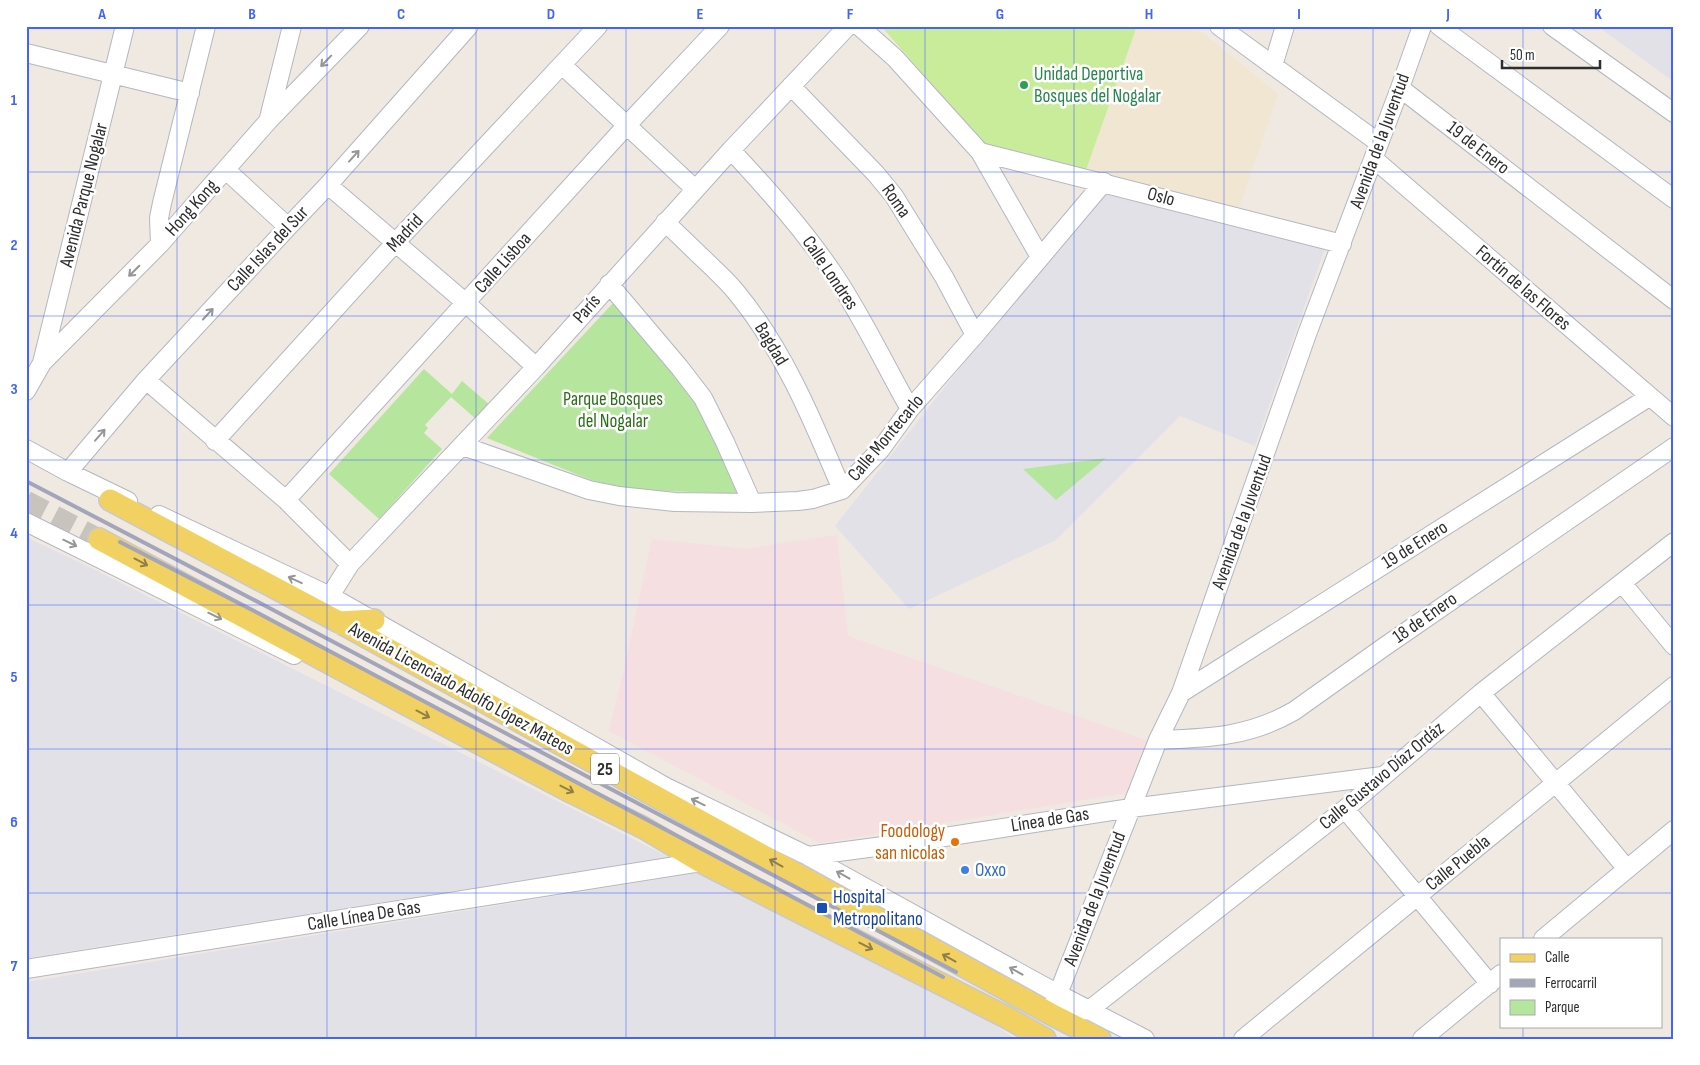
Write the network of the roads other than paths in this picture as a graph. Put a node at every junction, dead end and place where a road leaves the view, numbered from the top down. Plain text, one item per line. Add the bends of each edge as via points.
1 (125, 26) edge
2 (206, 26) edge
3 (292, 26) edge
4 (360, 26) edge
5 (469, 26) edge
6 (598, 26) edge
7 (720, 26) edge
8 (848, 26) edge
9 (859, 26) edge
10 (1219, 26) edge
11 (1285, 26) edge
12 (1422, 26) edge
13 (1439, 26) edge
14 (1552, 26) edge
15 (26, 53) edge
16 (562, 64) junction
17 (1273, 66) junction
18 (114, 74) junction
19 (791, 86) junction
20 (1400, 88) junction
21 (190, 93) junction
22 (1674, 113) edge
23 (269, 120) junction
24 (628, 125) junction
25 (731, 150) junction
26 (1376, 151) junction
27 (980, 152) junction
28 (226, 170) junction
29 (1104, 182) junction
30 (328, 185) junction
31 (695, 190) junction
32 (1674, 199) edge
33 (665, 222) junction
34 (288, 227) junction
35 (395, 243) junction
36 (160, 244) junction
37 (1342, 244) junction
38 (1040, 257) junction
39 (609, 284) junction
40 (1674, 300) edge
41 (466, 303) junction
42 (975, 335) junction
43 (42, 363) junction
44 (536, 367) junction
45 (146, 380) junction
46 (26, 391) edge
47 (1649, 397) junction
48 (910, 409) junction
49 (1674, 418) edge
50 (215, 441) junction
51 (463, 446) junction
52 (1674, 447) edge
53 (26, 449) edge
54 (68, 472) junction
55 (842, 490) junction
56 (110, 500) dead end
57 (286, 500) junction
58 (752, 503) junction
59 (26, 522) edge
60 (98, 539) tunnel mouth
61 (1674, 542) edge
62 (350, 564) junction
63 (1622, 583) junction
64 (330, 596) junction
65 (374, 620) junction
66 (339, 622) junction
67 (403, 638) junction
68 (1674, 646) edge
69 (406, 659) junction
70 (1674, 686) edge
71 (1181, 692) junction
72 (1481, 693) junction
73 (398, 700) junction
74 (1158, 740) junction
75 (1382, 776) junction
76 (1556, 783) junction
77 (1131, 808) junction
78 (1345, 808) junction
79 (1674, 830) edge
80 (808, 856) junction
81 (701, 862) junction
82 (1627, 869) junction
83 (1417, 896) junction
84 (1544, 938) edge
85 (26, 970) edge
86 (1496, 979) edge
87 (1054, 1004) junction
88 (1089, 1010) junction
89 (1045, 1039) edge
90 (1100, 1039) edge
91 (1145, 1039) edge
92 (1242, 1039) edge
93 (1422, 1039) edge

1 - 18 street, Avenida Parque Nogalar
2 - 21 street
3 - 23 street
4 -> 23 street, Hong Kong
30 -> 5 street, Calle Islas del Sur
6 - 16 street, Madrid
7 - 24 street, Calle Lisboa
8 - 19 street, París
9 - 27 street via 895,58
10 - 17 street, Fortín de las Flores
11 - 17 street
12 - 20 street, Avenida de la Juventud
13 - 32 street
14 - 22 street
15 - 18 street
16 - 24 street
16 - 35 street, Madrid
17 - 26 street, Fortín de las Flores
18 - 21 street
18 - 43 street, Avenida Parque Nogalar
19 - 25 street, París
19 - 42 street, Roma via 894,196 944,276
20 - 26 street, Avenida de la Juventud
20 - 40 street, 19 de Enero
21 - 36 street via 162,202
23 - 28 street, Hong Kong
24 - 31 street
24 - 41 street, Calle Lisboa
25 - 31 street, París
25 - 48 street, Calle Londres via 786,210 835,277
26 - 37 street, Avenida de la Juventud
26 - 47 street, Fortín de las Flores
27 - 29 street, Oslo
27 - 38 street
28 - 34 street
28 - 36 street, Hong Kong
29 - 37 street, Oslo
29 - 38 street, Calle Montecarlo
30 - 34 street, Calle Islas del Sur
30 - 35 street
31 - 33 street, París
33 - 39 street, París
33 - 55 street, Bagdad via 736,290 776,349 812,420
45 -> 34 street, Calle Islas del Sur
35 - 41 street
35 - 50 street, Madrid
36 -> 43 street, Hong Kong
37 - 71 street, Avenida de la Juventud
38 - 42 street, Calle Montecarlo
39 - 44 street, París
39 - 58 street via 703,398
41 - 44 street
41 - 57 street, Calle Lisboa
42 - 48 street, Calle Montecarlo
43 - 46 street, Hong Kong
44 - 51 street, París
45 - 50 street
54 -> 45 street, Calle Islas del Sur
47 - 49 street, Fortín de las Flores
47 - 71 street, 19 de Enero
48 - 55 street, Calle Montecarlo via 881,449
50 - 57 street
51 - 58 street, Calle Montecarlo via 589,490 619,496 675,502
51 - 62 street, París
52 - 74 street, 18 de Enero via 1280,719 1241,733
53 - 54 street
64 -> 54 street
55 - 58 street, Calle Montecarlo via 812,499
56 - 66 main road, Avenida Licenciado Adolfo López Mateos / 25
57 - 62 street
59 -> 73 street via 370,693
60 -> 73 main road, Avenida Licenciado Adolfo López Mateos / 25
61 - 63 street, Calle Gustavo Díaz Ordáz
62 - 64 street, París
63 - 68 street
63 - 72 street, Calle Gustavo Díaz Ordáz
64 - 65 street
65 - 66 main road
65 - 67 street
66 - 69 main road, Avenida Licenciado Adolfo López Mateos / 25
67 - 69 main road
80 -> 67 street via 666,787
87 -> 69 main road, Avenida Licenciado Adolfo López Mateos / 25
70 - 76 street, Calle Puebla
71 - 74 street, Avenida de la Juventud
72 - 75 street, Calle Gustavo Díaz Ordáz
72 - 76 street
73 -> 81 main road, Avenida Licenciado Adolfo López Mateos / 25 via 644,828
74 - 77 street, Avenida de la Juventud
75 - 77 street, Línea de Gas
75 - 78 street, Calle Gustavo Díaz Ordáz
76 - 82 street
76 - 83 street, Calle Puebla
77 - 80 street, Línea de Gas
77 - 87 street, Avenida de la Juventud
78 - 83 street
78 - 88 street, Calle Gustavo Díaz Ordáz
79 - 82 street
87 -> 80 street
81 - 85 street, Calle Línea De Gas
81 -> 89 main road, Avenida Licenciado Adolfo López Mateos / 25
82 - 84 street
83 - 86 street
83 - 92 street, Calle Puebla
86 - 93 street
87 - 88 street
87 - 90 main road, Avenida Licenciado Adolfo López Mateos / 25
88 - 91 street

